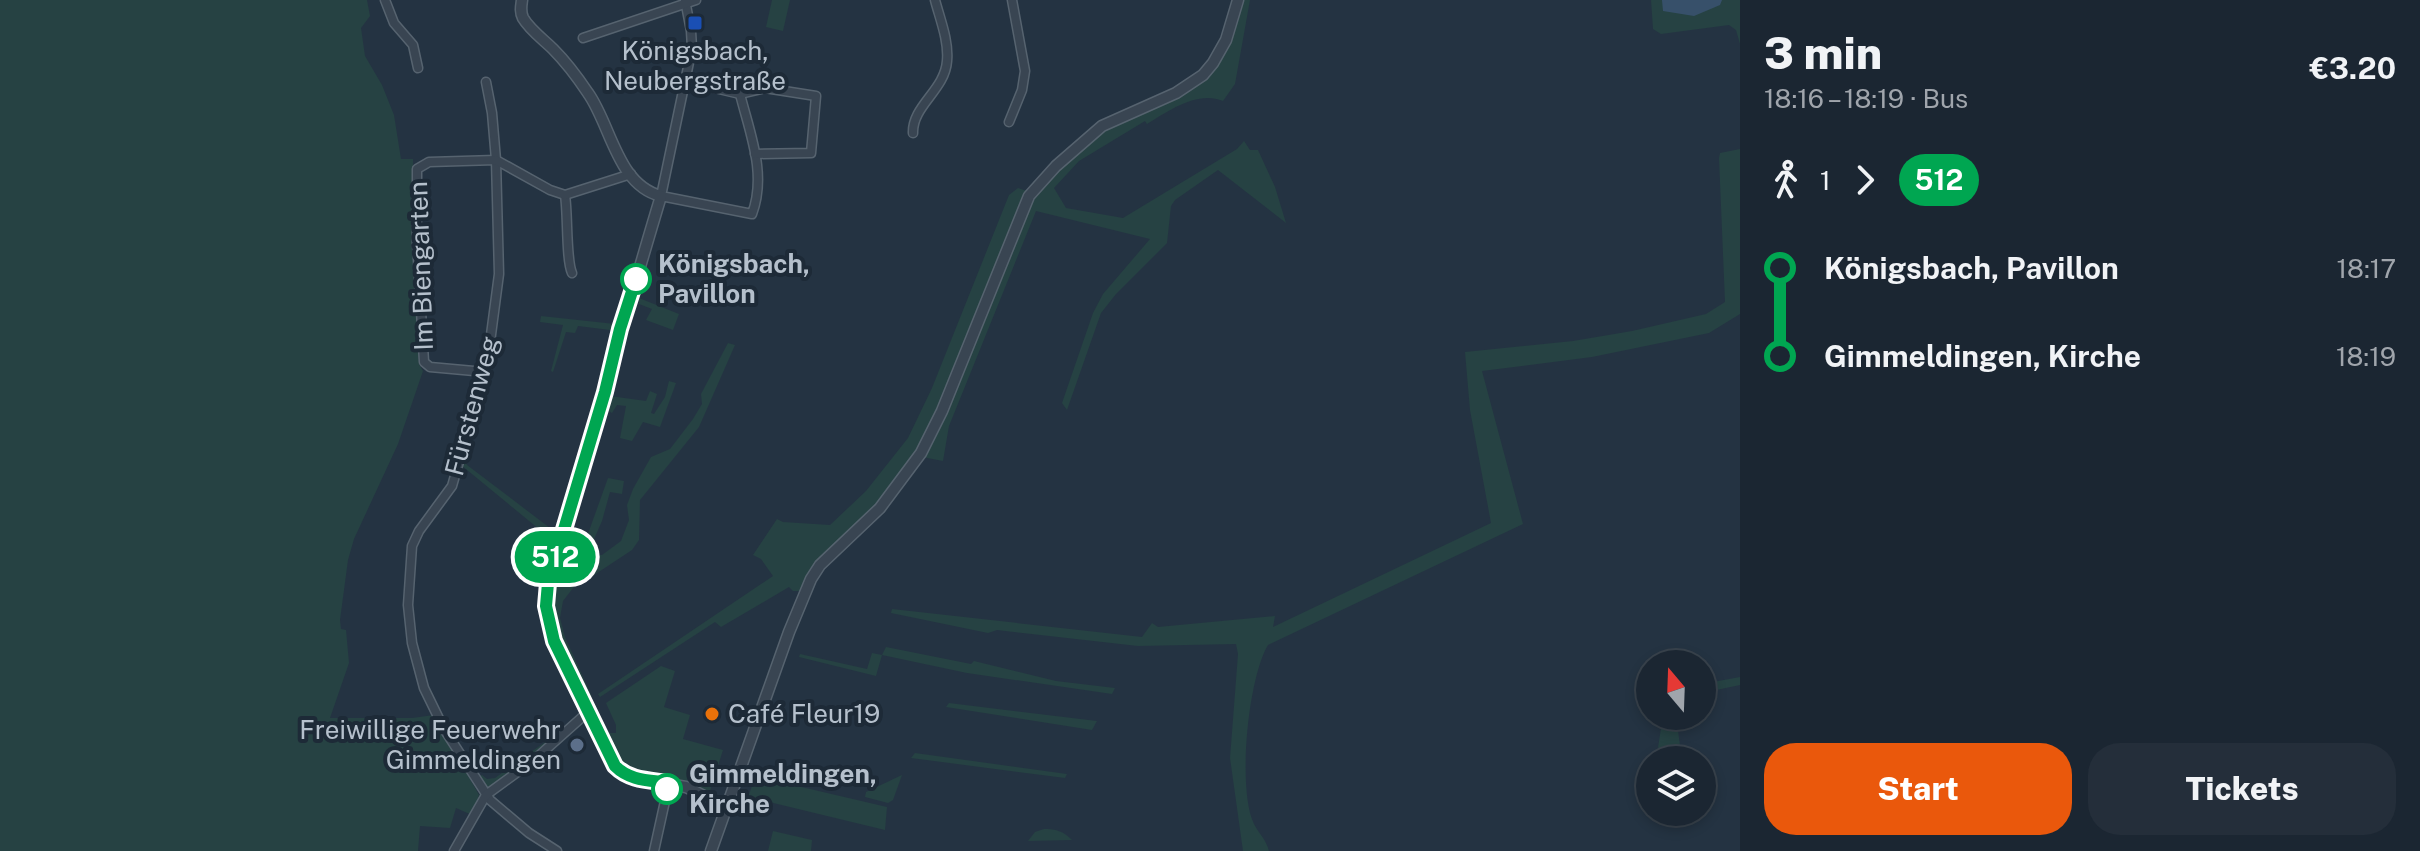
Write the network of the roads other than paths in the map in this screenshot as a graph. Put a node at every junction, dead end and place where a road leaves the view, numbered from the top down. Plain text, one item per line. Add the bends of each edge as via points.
1 (385, 0) edge
2 (522, 0) edge
3 (696, 0) edge
4 (935, 0) edge
5 (1012, 0) edge
6 (685, 2) edge
7 (1235, 3) edge
8 (583, 38) dead end
9 (418, 68) dead end
10 (685, 81) junction
11 (486, 82) dead end
12 (740, 94) junction
13 (1009, 122) dead end
14 (913, 133) dead end
15 (755, 154) junction
16 (496, 160) junction
17 (631, 174) junction
18 (565, 195) junction
19 (661, 196) junction
20 (572, 273) dead end
21 (485, 372) junction
22 (589, 711) junction
23 (669, 783) junction
24 (486, 795) junction
25 (726, 807) junction
26 (454, 851) edge
27 (557, 851) edge
28 (654, 851) edge
29 (711, 851) edge

1 - 9 street via 394,23 413,45
2 - 17 street via 524,19 589,94
3 - 6 street
4 - 14 street via 947,63 940,84 914,121
5 - 13 street via 1025,71
6 - 8 street
6 - 10 street via 692,39
7 - 25 street via 1226,40 1203,75 1102,126 1029,196 930,437 887,500 811,579
10 - 12 street
10 - 19 street
11 - 16 street, Fürstenweg
12 - 15 street
12 - 15 street via 765,88 814,94 817,99 811,153
15 - 19 street via 760,174 752,214
16 - 18 street, Im Biengarten
16 - 21 street, Fürstenweg via 499,274
16 - 21 street, Im Biengarten via 429,162 417,169 424,362
17 - 18 street
17 - 19 street
18 - 20 street
19 - 22 street via 548,583 549,626
21 - 24 street, Fürstenweg via 452,486 412,546 407,583 412,643 427,696
22 - 23 street via 622,772
22 - 24 street
23 - 25 street
23 - 28 street
24 - 26 street
24 - 27 street, Fürstenweg
25 - 29 street

